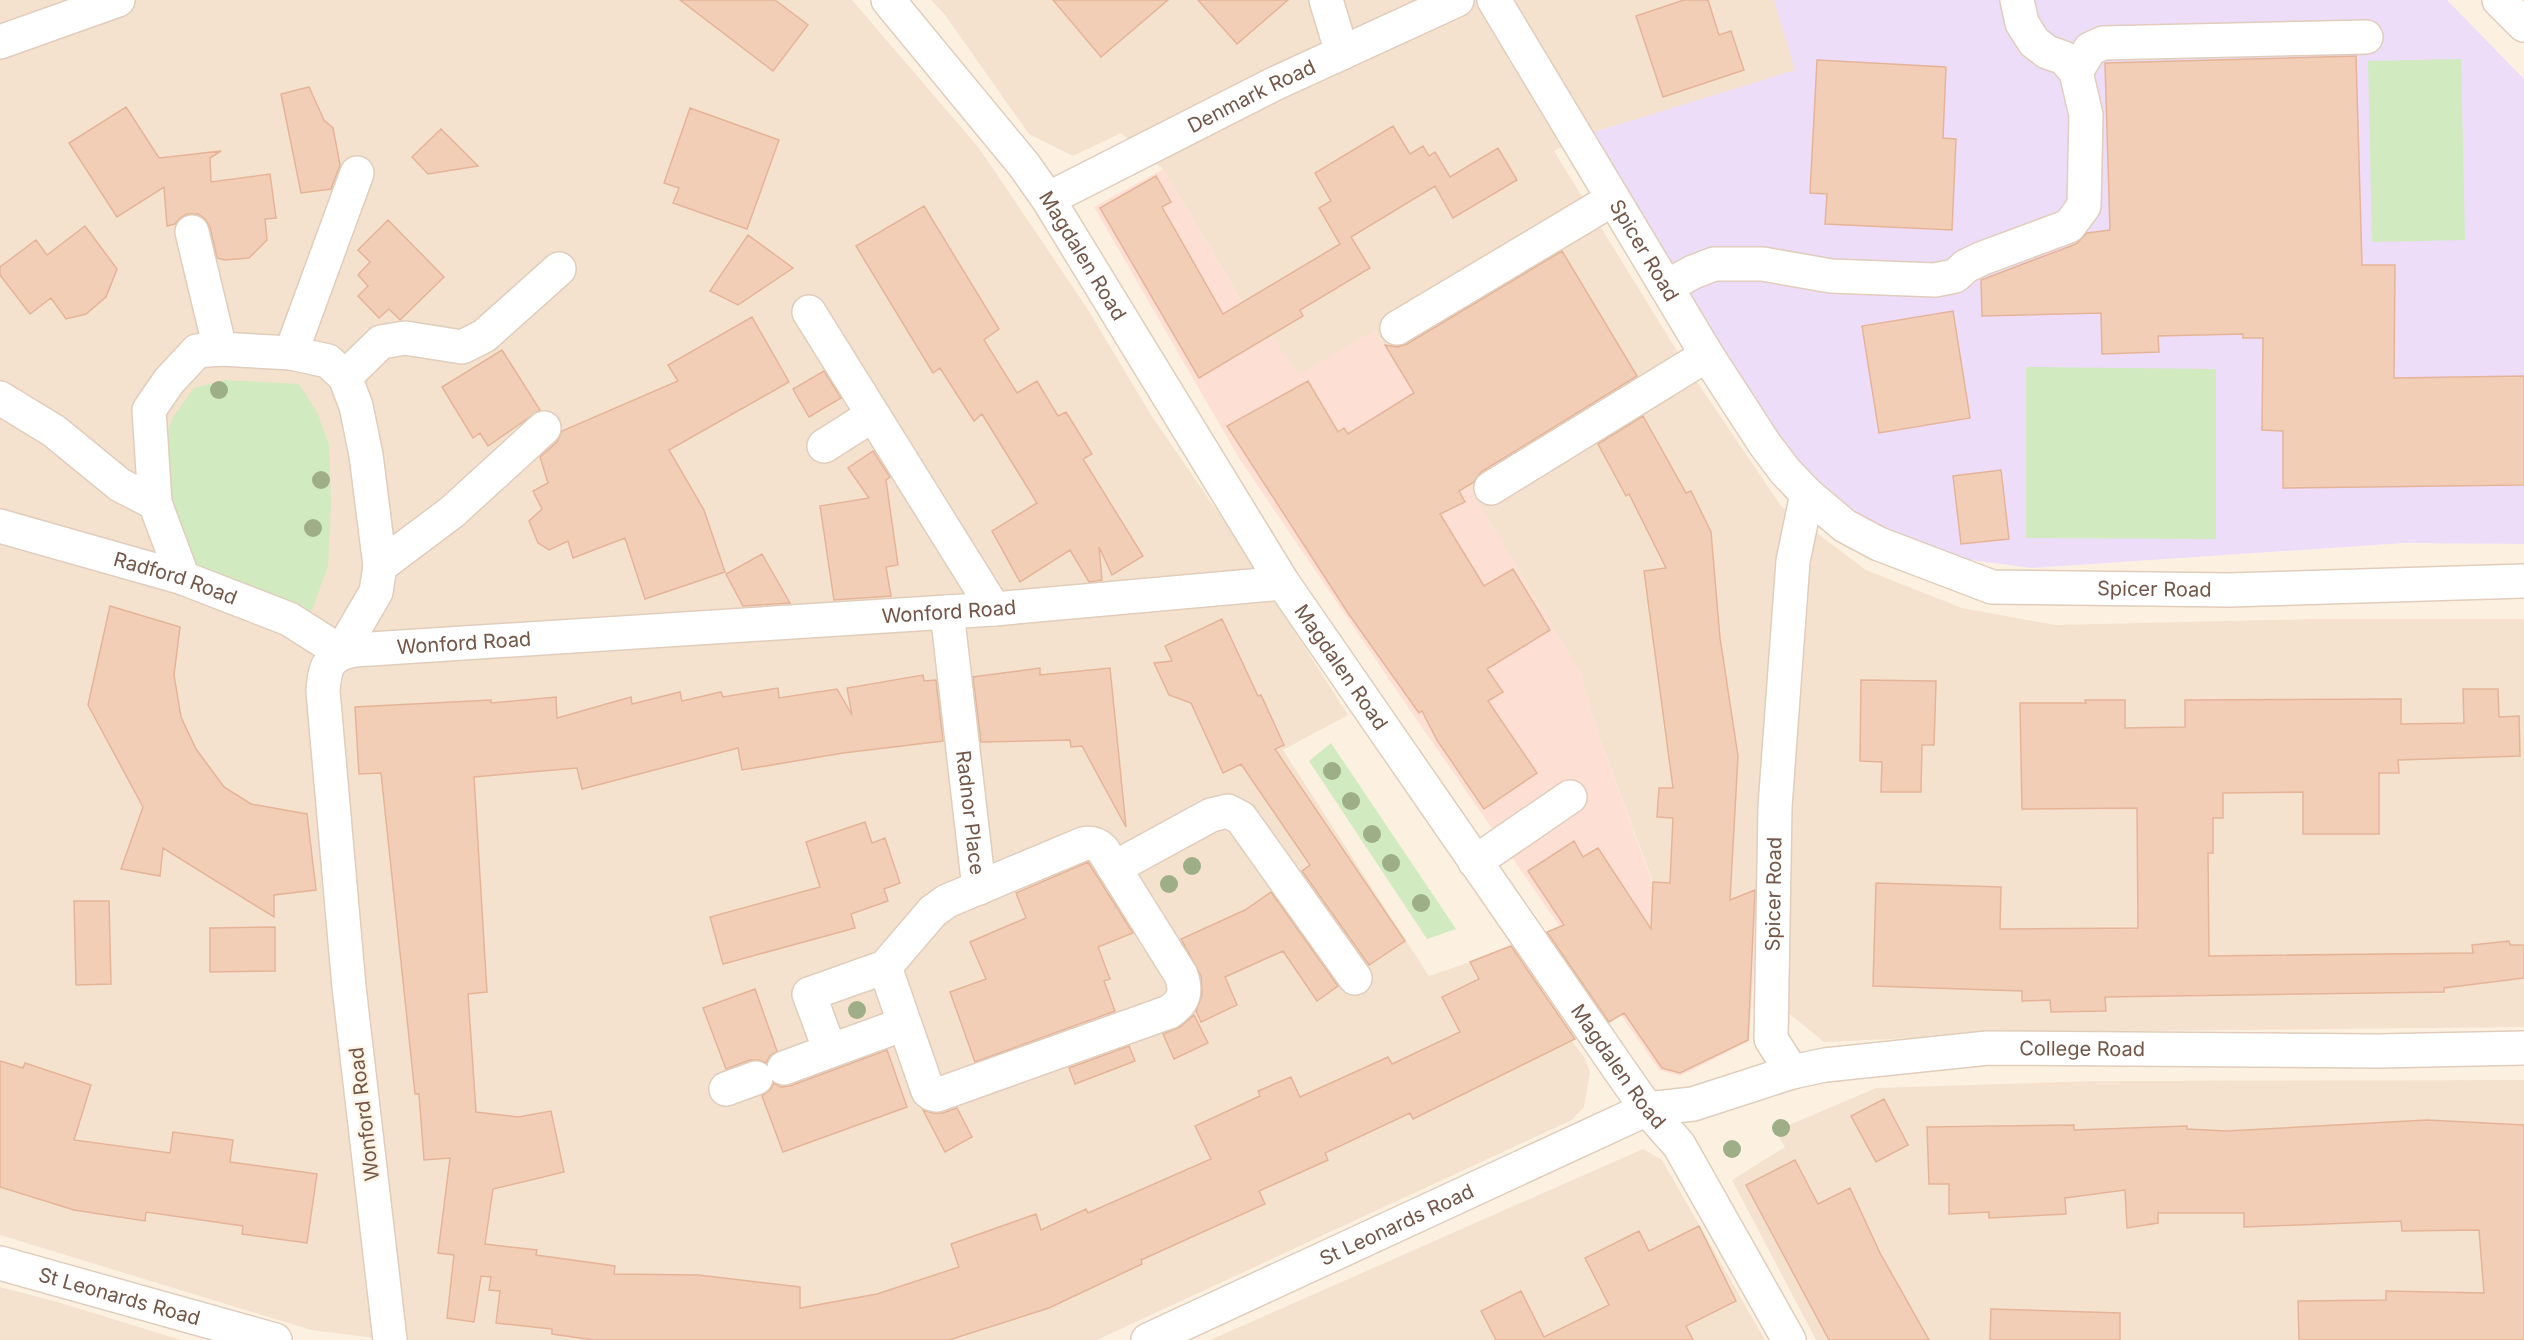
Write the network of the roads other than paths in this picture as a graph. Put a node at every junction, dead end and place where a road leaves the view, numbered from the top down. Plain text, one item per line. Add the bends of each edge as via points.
1 (118, 0) edge
2 (888, 0) edge
3 (1326, 0) edge
4 (1457, 0) edge
5 (1494, 0) edge
6 (2017, 0) edge
7 (2499, 0) edge
8 (2524, 25) edge
9 (2366, 37) dead end
10 (0, 42) edge
11 (1342, 53) junction
12 (2076, 72) junction
13 (357, 173) dead end
14 (1048, 199) junction
15 (1613, 199) junction
16 (192, 232) dead end
17 (559, 269) dead end
18 (1666, 287) junction
19 (809, 312) dead end
20 (1397, 328) dead end
21 (220, 349) junction
22 (291, 353) junction
23 (1707, 355) junction
24 (345, 377) junction
25 (0, 398) edge
26 (873, 415) junction
27 (544, 428) dead end
28 (824, 446) dead end
29 (1491, 488) dead end
30 (1807, 494) junction
31 (155, 503) junction
32 (4, 536) edge
33 (380, 567) junction
34 (183, 578) junction
35 (2524, 581) edge
36 (1283, 583) junction
37 (994, 609) junction
38 (947, 612) junction
39 (341, 652) junction
40 (1570, 797) dead end
41 (1475, 862) junction
42 (1121, 878) junction
43 (979, 888) junction
44 (885, 967) junction
45 (1355, 978) dead end
46 (904, 1024) junction
47 (2524, 1048) edge
48 (830, 1051) junction
49 (1792, 1072) junction
50 (755, 1078) dead end
51 (1647, 1109) junction
52 (0, 1263) edge
53 (275, 1340) edge
54 (390, 1340) edge
55 (1148, 1340) edge
56 (1789, 1340) edge

1 - 10 street
2 - 14 street, Magdalen Road
3 - 11 street
4 - 11 street, Denmark Road
5 - 15 street, Spicer Road
6 - 12 street via 2022,23 2034,42 2064,58
7 - 8 street
9 - 12 street via 2103,43 2090,49
11 - 14 street, Denmark Road
12 - 18 street via 2086,115 2084,206 2069,226 1983,258 1955,276 1935,280 1831,276 1763,264 1714,264
13 - 22 street
14 - 36 street, Magdalen Road
15 - 18 street, Spicer Road
15 - 20 street
16 - 21 street
17 - 24 street via 484,336 462,347 405,338 381,342
18 - 23 street, Spicer Road
19 - 26 street
21 - 22 street
21 - 31 street via 198,351 169,381 149,410
22 - 24 street via 328,361
23 - 29 street
23 - 30 street, Spicer Road via 1764,443
24 - 33 street via 356,406 366,455
25 - 31 street via 54,431 120,485
26 - 28 street
26 - 37 street
27 - 33 street via 452,512
30 - 35 street, Spicer Road via 1845,526 1879,544 1992,587 2230,590
30 - 49 street, Spicer Road via 1793,561 1775,807 1771,1039
31 - 34 street
32 - 34 street, Radford Road
33 - 39 street via 376,592
34 - 39 street, Radford Road via 289,620
36 - 37 street, Wonford Road
36 - 41 street, Magdalen Road
37 - 38 street, Wonford Road
38 - 39 street, Wonford Road
38 - 43 street, Radnor Place
39 - 54 street, Wonford Road via 331,660 323,691 349,987
40 - 41 street
41 - 51 street, Magdalen Road
42 - 43 street via 1098,845 1083,843
42 - 45 street via 1211,815 1227,811 1241,818
42 - 46 street via 1181,975 1185,986 1178,1005 1158,1016 937,1095 928,1091
43 - 44 street, Radnor Place via 940,905
44 - 46 street
44 - 48 street, Radnor Place via 809,994
46 - 48 street
47 - 49 street, College Road via 1988,1048
48 - 50 street
49 - 51 street, College Road via 1693,1104
51 - 55 street, St Leonards Road
51 - 56 street, Magdalen Road via 1680,1145
52 - 53 street, St Leonards Road

